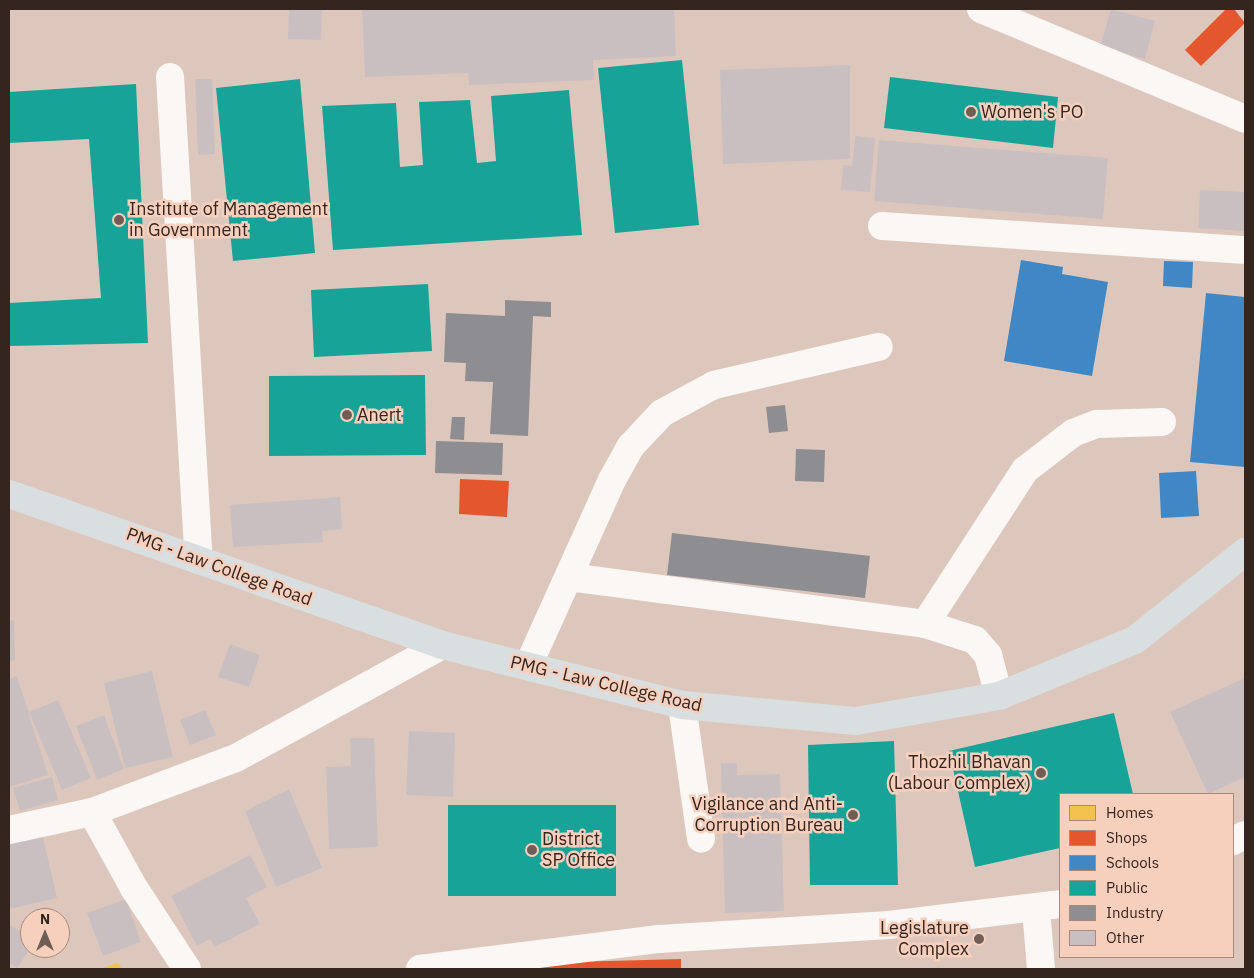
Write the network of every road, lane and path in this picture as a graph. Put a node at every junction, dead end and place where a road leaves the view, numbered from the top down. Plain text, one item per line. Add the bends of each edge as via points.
1 (981, 9) edge
2 (170, 77) dead end
3 (1245, 119) edge
4 (882, 226) dead end
5 (1245, 250) edge
6 (880, 347) dead end
7 (1162, 422) dead end
8 (9, 494) edge
9 (1245, 552) edge
10 (199, 560) junction
11 (569, 577) junction
12 (925, 624) junction
13 (442, 645) junction
14 (528, 666) junction
15 (999, 696) junction
16 (682, 705) junction
17 (92, 812) junction
18 (9, 830) edge
19 (701, 839) dead end
20 (1048, 906) edge
21 (187, 969) edge
22 (420, 969) edge
23 (1041, 969) edge

1 - 3 street
2 - 10 street
4 - 5 street
6 - 11 street via 714,385 662,412 631,446
7 - 12 street via 1097,424 1073,432 1025,470
8 - 10 main road, PMG - Law College Road
9 - 15 main road, PMG - Law College Road via 1135,640
10 - 13 main road, PMG - Law College Road
11 - 12 street
11 - 14 street
12 - 15 street via 975,640 988,655
13 - 14 main road, PMG - Law College Road
13 - 17 street via 236,758
14 - 16 main road, PMG - Law College Road
15 - 16 main road, PMG - Law College Road via 856,721
16 - 19 street
17 - 18 street
17 - 21 street via 134,888
20 - 22 street via 889,925 660,939
20 - 23 street

